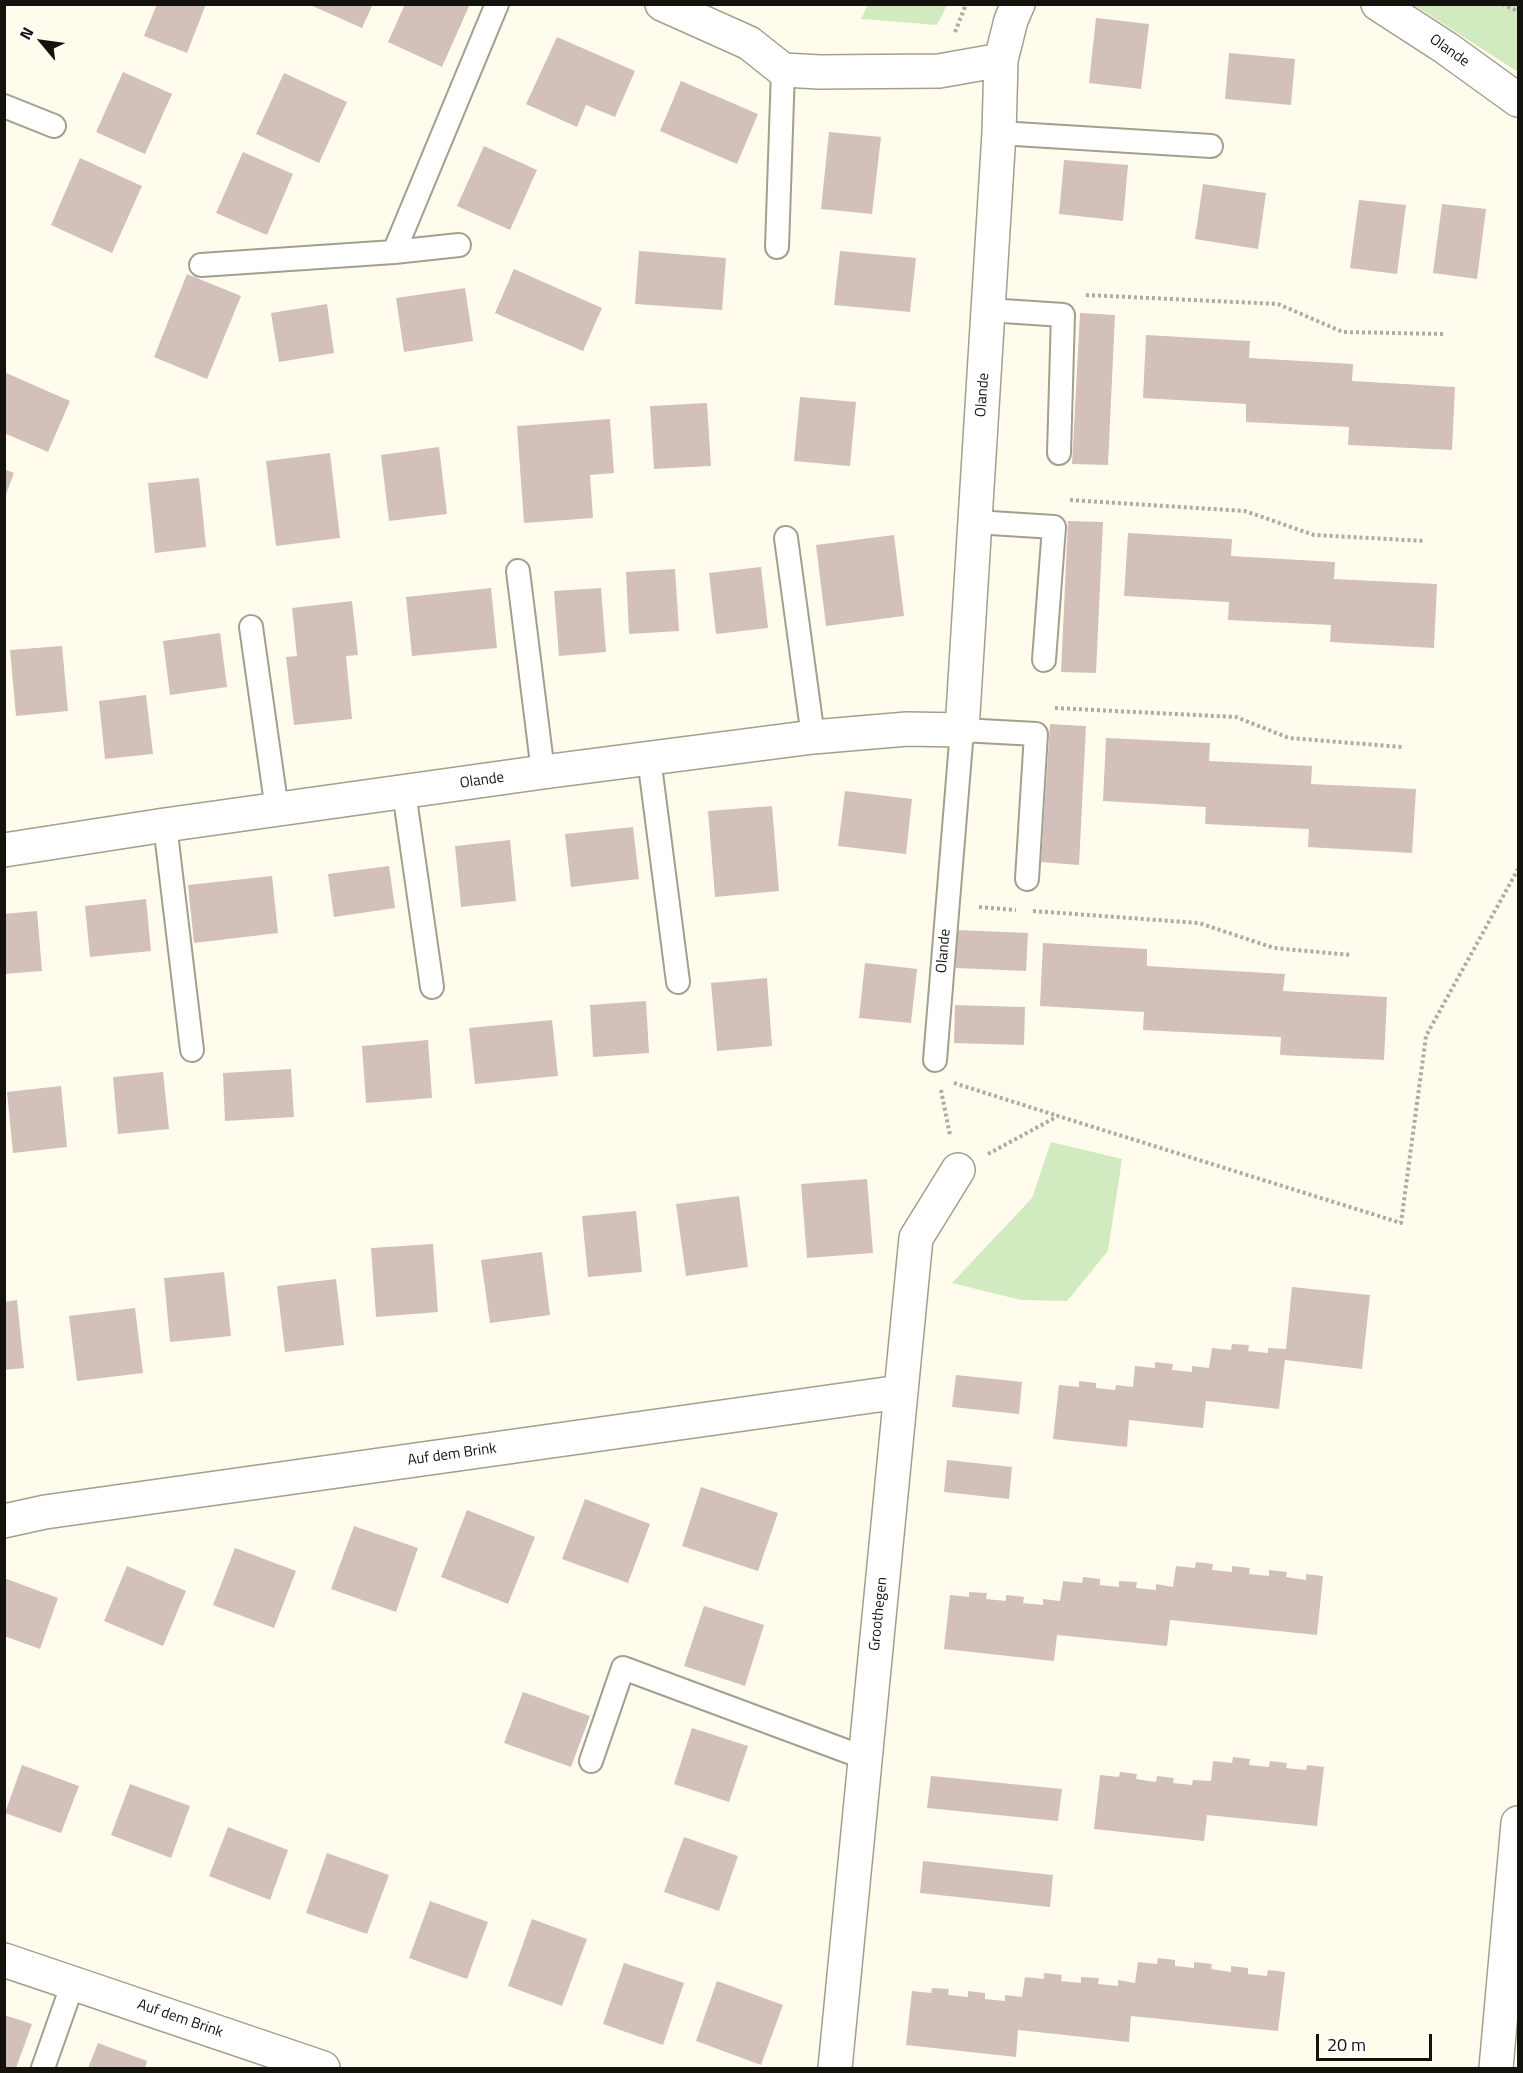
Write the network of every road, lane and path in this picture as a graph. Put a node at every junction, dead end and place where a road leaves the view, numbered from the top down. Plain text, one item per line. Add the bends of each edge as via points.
1 (497, 4) edge
2 (662, 4) edge
3 (1018, 4) edge
4 (1378, 4) edge
5 (1502, 4) edge
6 (1518, 11) edge
7 (1001, 60) junction
8 (783, 70) junction
9 (1518, 100) edge
10 (4, 106) edge
11 (54, 126) dead end
12 (999, 133) junction
13 (1211, 146) dead end
14 (459, 245) dead end
15 (777, 247) dead end
16 (394, 252) junction
17 (201, 265) dead end
18 (1076, 294) dead end
19 (988, 310) junction
20 (1444, 334) dead end
21 (1059, 453) dead end
22 (975, 522) junction
23 (1054, 527) junction
24 (786, 538) dead end
25 (1425, 541) dead end
26 (518, 571) dead end
27 (251, 627) dead end
28 (1044, 660) dead end
29 (962, 730) junction
30 (1036, 734) junction
31 (813, 737) junction
32 (1402, 747) dead end
33 (649, 758) junction
34 (543, 772) junction
35 (404, 792) junction
36 (276, 810) junction
37 (165, 825) junction
38 (4, 850) edge
39 (1518, 868) edge
40 (1027, 879) dead end
41 (948, 905) junction
42 (1351, 955) dead end
43 (678, 982) dead end
44 (432, 987) dead end
45 (192, 1050) dead end
46 (937, 1069) junction
47 (1058, 1116) junction
48 (958, 1170) junction
49 (900, 1392) junction
50 (4, 1521) edge
51 (865, 1758) junction
52 (591, 1761) dead end
53 (1518, 1823) edge
54 (4, 1960) edge
55 (73, 1983) junction
56 (284, 2062) edge
57 (43, 2068) edge
58 (323, 2068) edge
59 (835, 2068) edge
60 (1496, 2068) edge

1 - 16 lane
2 - 8 street via 749,43
3 - 7 street, Olande
4 - 9 street, Olande
5 - 6 path
7 - 8 street via 939,71
7 - 12 street, Olande
8 - 15 lane
10 - 11 lane
12 - 13 lane
12 - 19 street, Olande
14 - 16 lane
16 - 17 lane
18 - 20 path via 1278,304 1342,332
19 - 21 lane via 1063,315
19 - 22 street, Olande
22 - 23 lane
22 - 29 street, Olande
23 - 25 path via 1056,499 1245,512 1314,535
23 - 28 lane
24 - 31 lane
26 - 34 lane
27 - 36 lane
29 - 30 lane
29 - 31 street, Olande via 907,729
29 - 41 lane, Olande
30 - 32 path via 1040,707 1236,717 1289,738
30 - 40 lane
31 - 33 street, Olande
33 - 34 street, Olande
33 - 43 lane
34 - 35 street, Olande
35 - 36 street, Olande
35 - 44 lane
36 - 37 street, Olande
37 - 38 street, Olande
37 - 45 lane
39 - 47 path via 1426,1036 1401,1223
41 - 42 path via 1199,923 1274,948
41 - 46 lane, Olande
46 - 47 path
46 - 48 path
47 - 48 path
48 - 49 street, Groothegen via 916,1238
49 - 50 street, Auf dem Brink via 45,1512
49 - 51 street, Groothegen
51 - 52 lane via 623,1668
51 - 59 street, Groothegen
53 - 60 street
54 - 55 street, Auf dem Brink
55 - 56 street, Auf dem Brink
55 - 57 lane
56 - 58 street, Auf dem Brink

